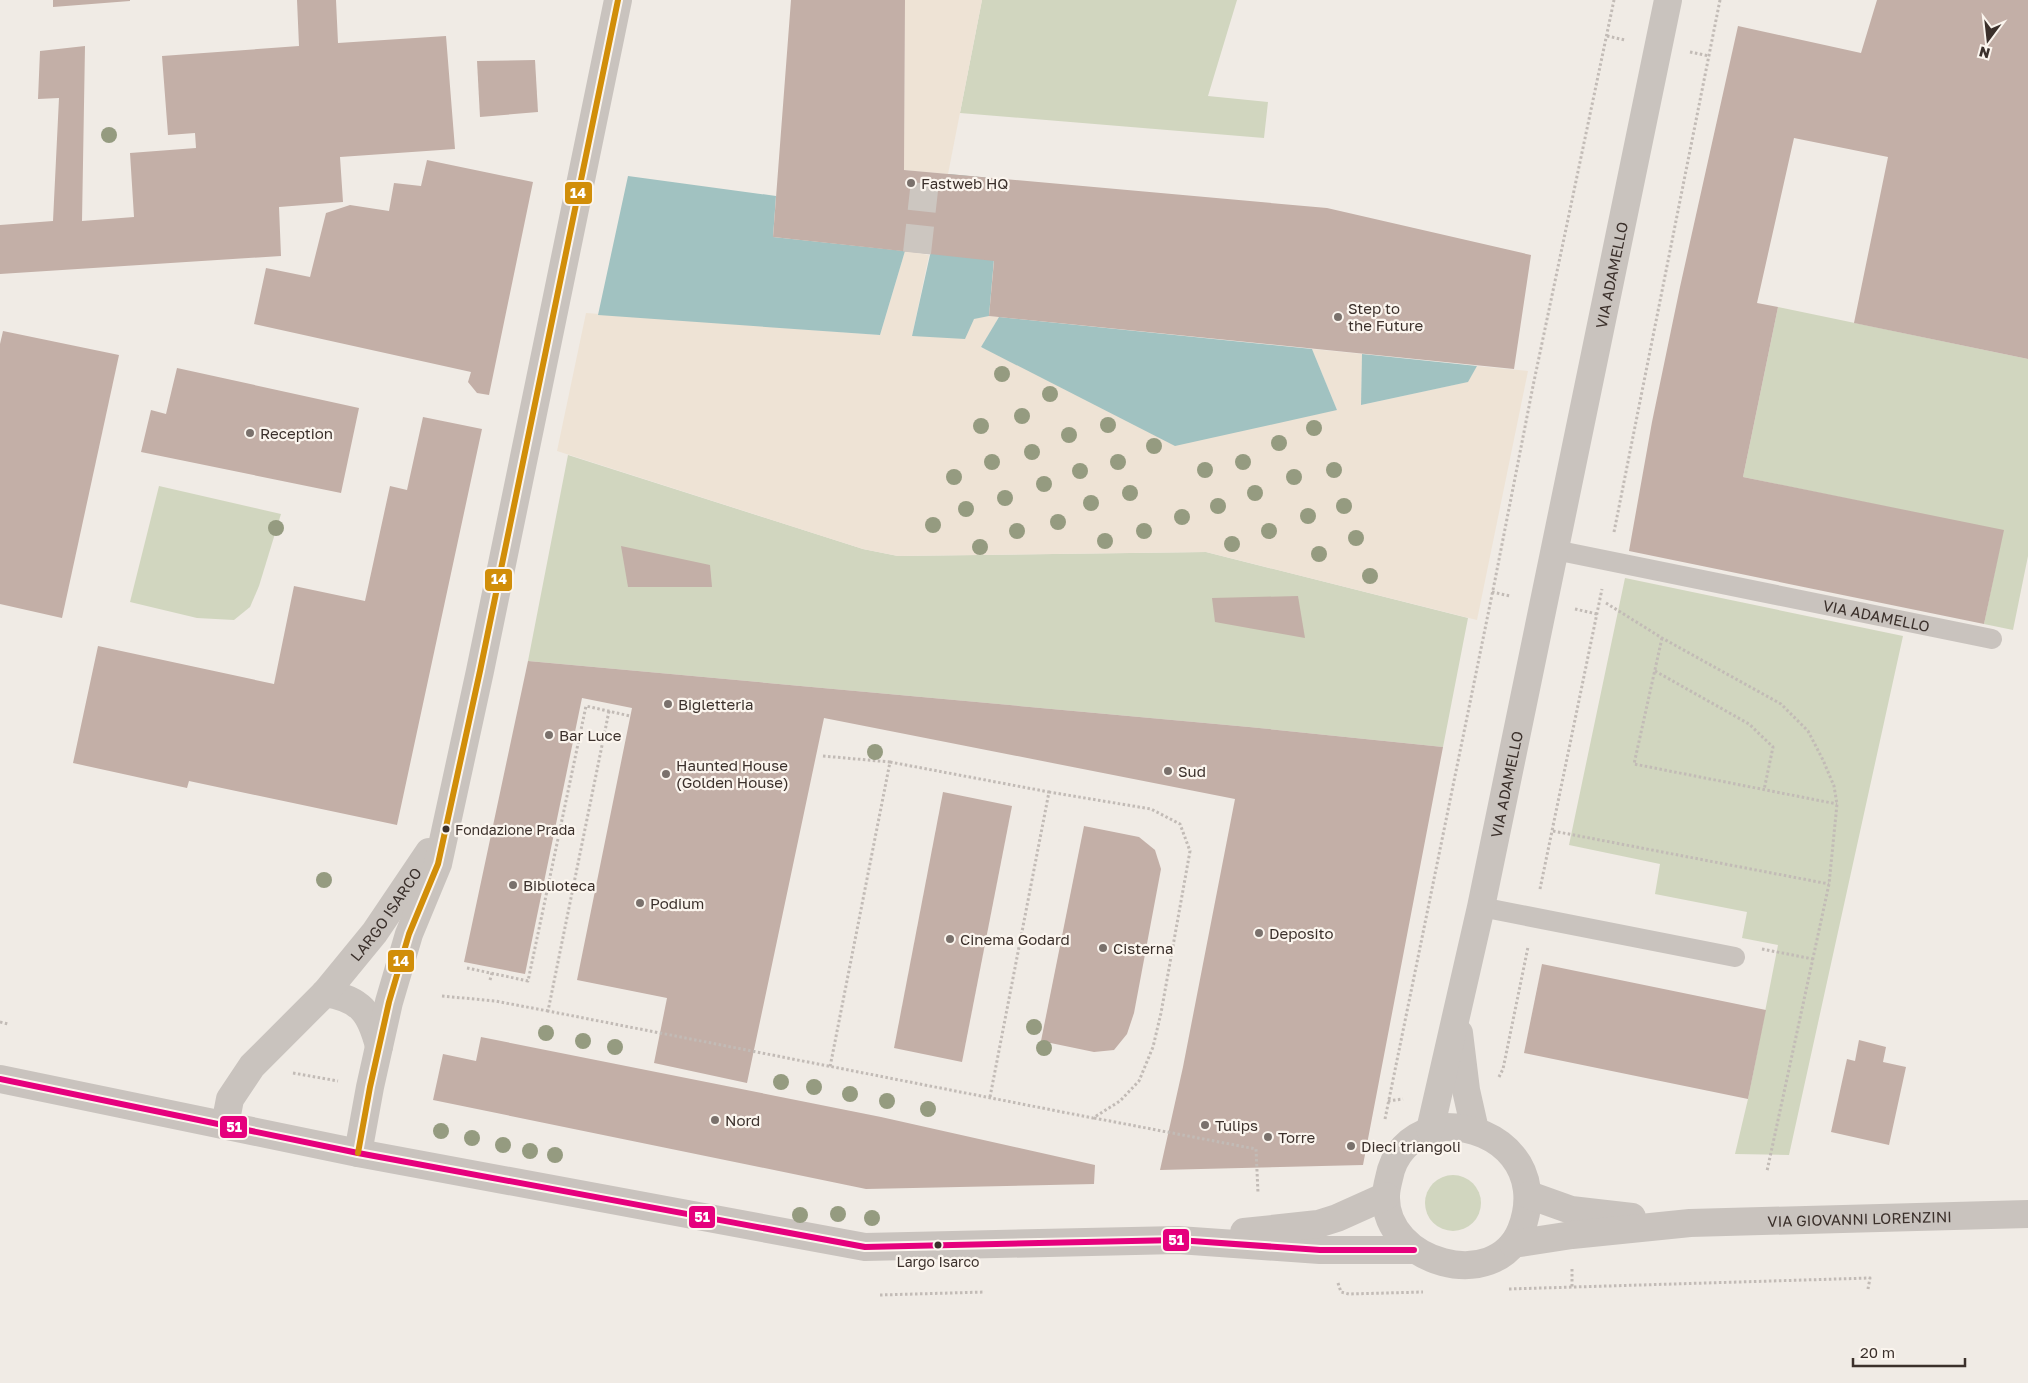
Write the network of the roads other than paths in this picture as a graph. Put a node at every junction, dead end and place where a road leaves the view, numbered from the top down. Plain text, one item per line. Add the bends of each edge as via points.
1 (618, 0) edge
2 (1668, 0) edge
3 (1555, 550) junction
4 (1992, 639) dead end
5 (447, 825) junction
6 (1481, 907) junction
7 (1735, 957) road end
8 (325, 994) junction
9 (1457, 1019) junction
10 (379, 1046) junction
11 (0, 1079) edge
12 (225, 1126) junction
13 (1430, 1130) junction
14 (1475, 1130) junction
15 (358, 1153) junction
16 (1529, 1195) junction
17 (1386, 1196) junction
18 (2028, 1214) edge
19 (1690, 1223) junction
20 (1178, 1240) junction
21 (1513, 1244) junction
22 (1414, 1250) junction

1 - 5 street
2 - 3 street, VIA ADAMELLO
3 - 4 lane, VIA ADAMELLO
3 - 6 street, VIA ADAMELLO
5 - 8 street, LARGO ISARCO via 390,912
5 - 10 street, LARGO ISARCO via 438,864 409,934
6 - 7 lane
6 - 9 street, VIA ADAMELLO
8 - 10 street via 357,1003 373,1026
8 - 12 street, LARGO ISARCO via 252,1066 230,1099
9 - 13 street
9 - 14 street
10 - 15 street, LARGO ISARCO
11 - 12 street, VIA GIOVANNI LORENZINI
12 - 15 street, VIA GIOVANNI LORENZINI
13 - 14 street, VIA GIOVANNI LORENZINI via 1453,1127
13 - 17 street, VIA GIOVANNI LORENZINI via 1418,1135 1398,1155
14 - 16 street, VIA GIOVANNI LORENZINI via 1494,1139 1511,1154 1525,1178
15 - 20 street, VIA GIOVANNI LORENZINI via 865,1247
16 - 19 street, VIA GIOVANNI LORENZINI via 1586,1213
16 - 21 street, VIA GIOVANNI LORENZINI via 1527,1213
17 - 20 street, VIA GIOVANNI LORENZINI via 1318,1224
17 - 22 street, VIA GIOVANNI LORENZINI via 1392,1223
18 - 19 street, VIA GIOVANNI LORENZINI
19 - 21 street, VIA GIOVANNI LORENZINI
20 - 22 street, VIA GIOVANNI LORENZINI via 1320,1250
21 - 22 street, VIA GIOVANNI LORENZINI via 1492,1259 1467,1265 1448,1264

